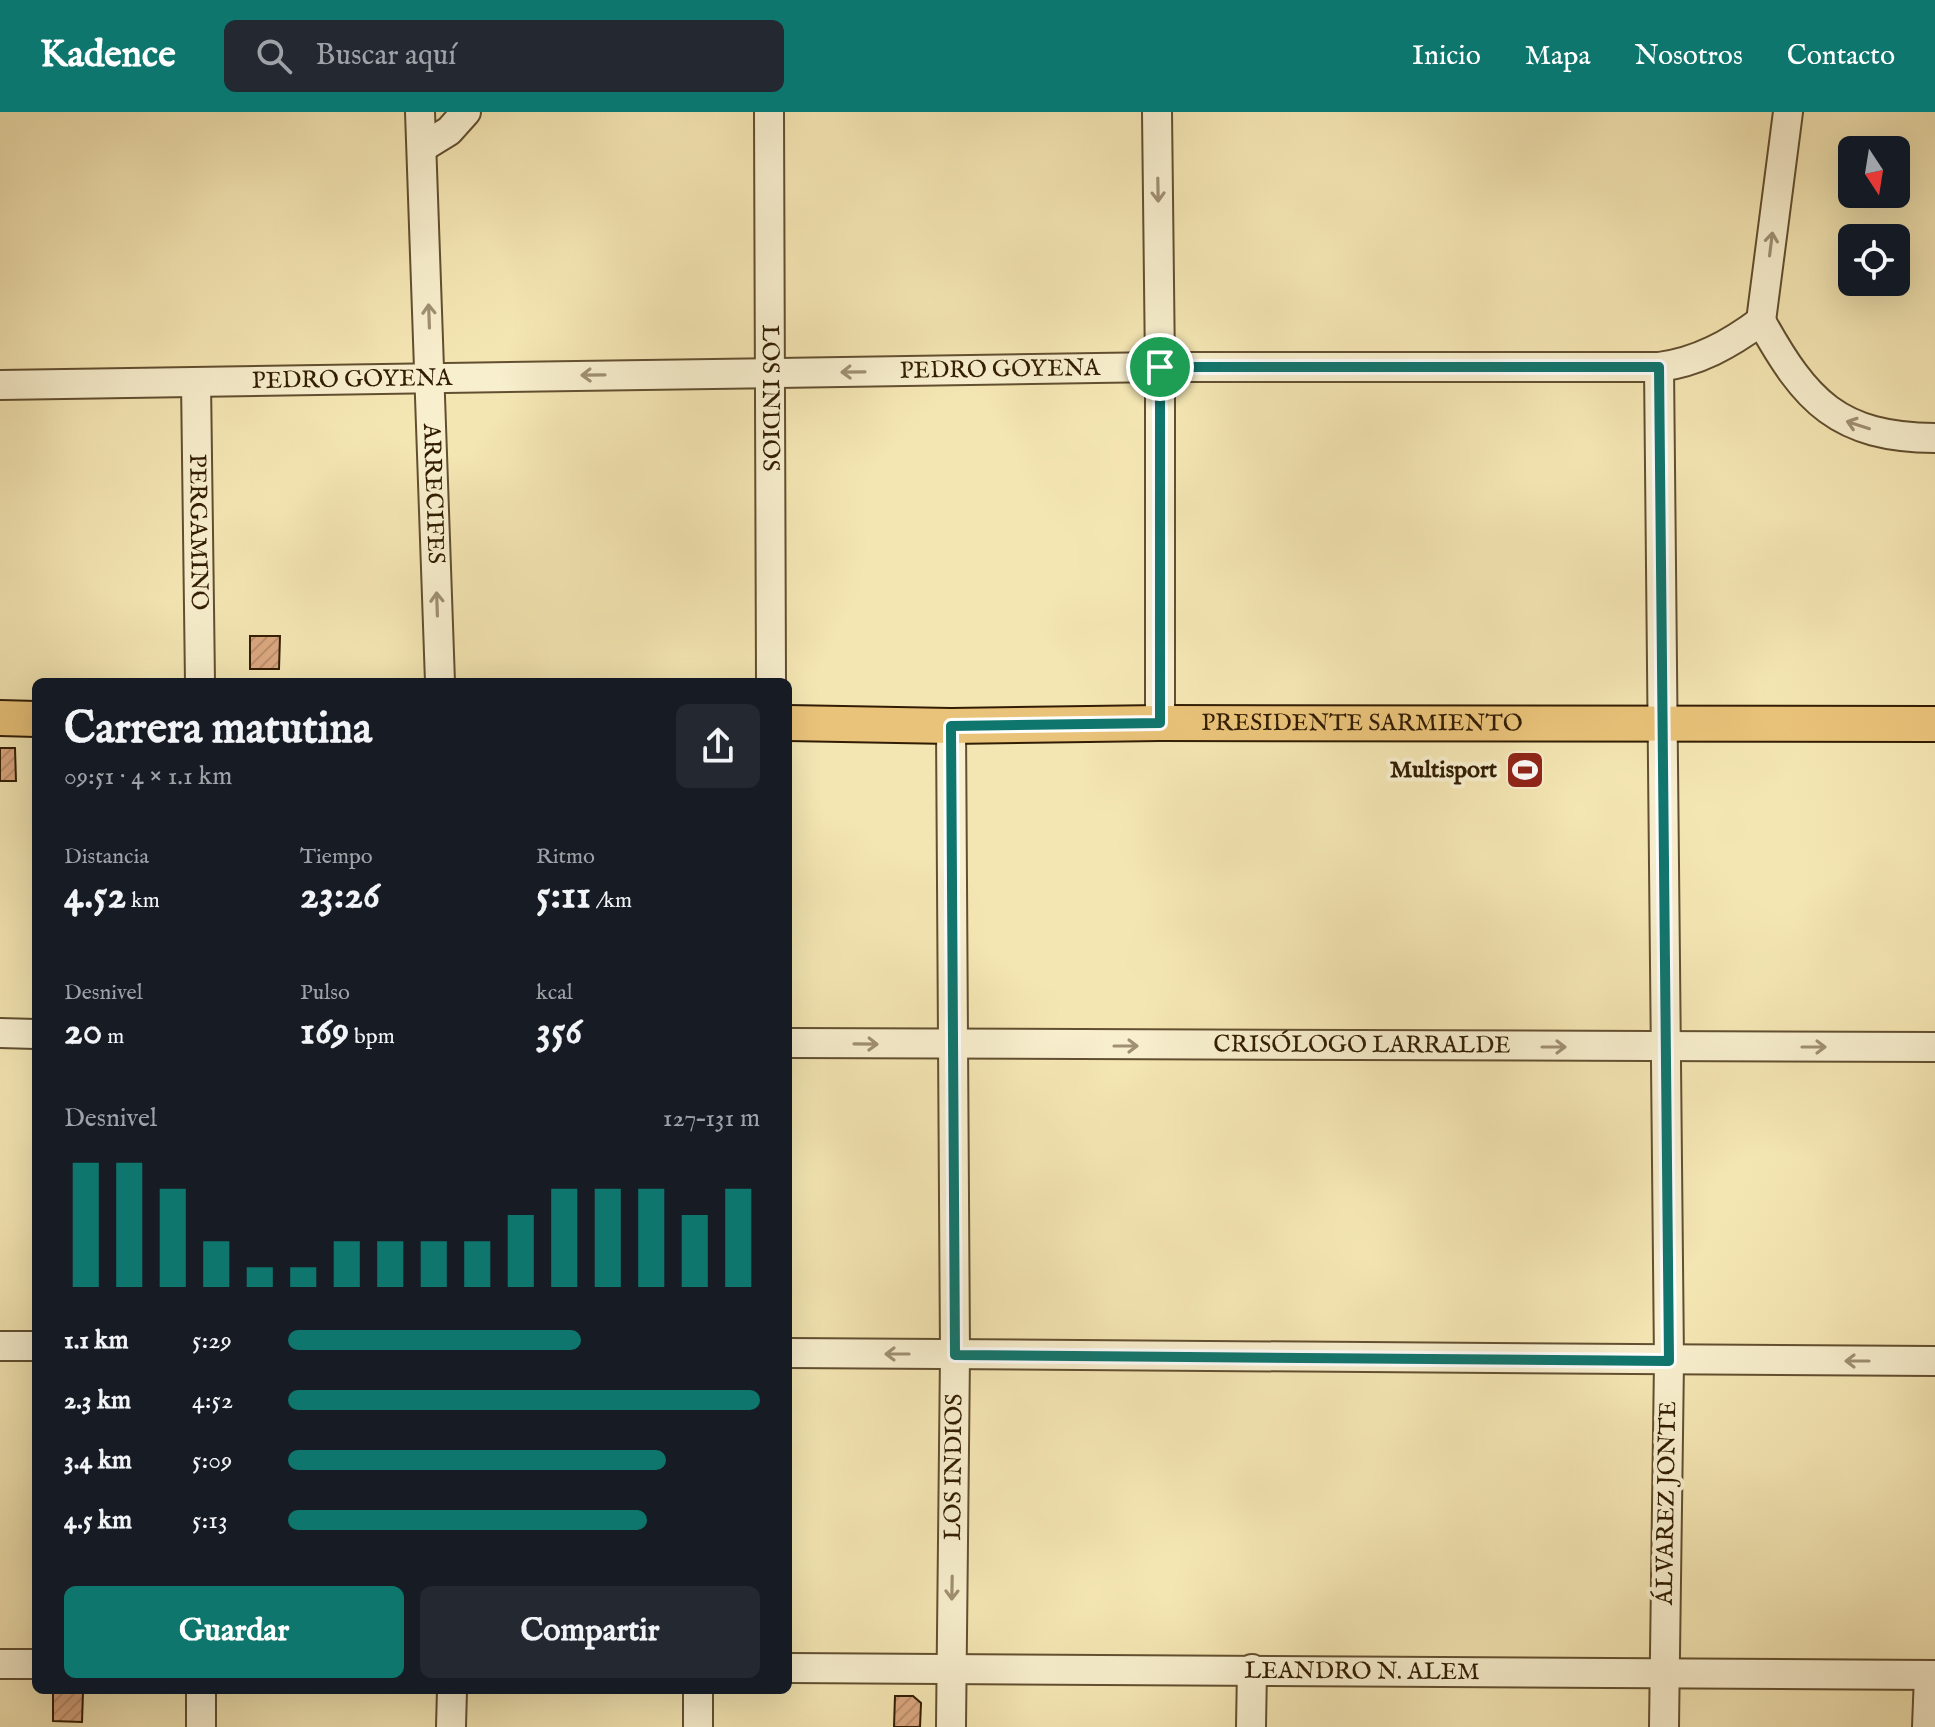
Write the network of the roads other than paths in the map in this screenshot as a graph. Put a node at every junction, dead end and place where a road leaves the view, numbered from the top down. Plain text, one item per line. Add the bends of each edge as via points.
1 (420, 112) edge
2 (466, 112) edge
3 (769, 112) edge
4 (1157, 112) edge
5 (1788, 112) edge
6 (423, 147) junction
7 (1761, 321) junction
8 (1160, 367) junction
9 (1659, 367) junction
10 (770, 373) junction
11 (431, 377) junction
12 (196, 382) junction
13 (0, 385) edge
14 (1935, 438) edge
15 (200, 678) edge
16 (440, 678) edge
17 (771, 678) edge
18 (0, 718) edge
19 (32, 719) edge
20 (792, 723) edge
21 (1160, 723) junction
22 (1935, 724) edge
23 (1663, 725) junction
24 (951, 726) junction
25 (0, 1033) edge
26 (32, 1034) edge
27 (792, 1043) edge
28 (952, 1046) junction
29 (1667, 1047) junction
30 (1935, 1047) edge
31 (0, 1346) edge
32 (32, 1346) edge
33 (792, 1353) edge
34 (955, 1355) junction
35 (1669, 1361) junction
36 (1935, 1361) edge
37 (0, 1664) edge
38 (32, 1664) edge
39 (792, 1668) edge
40 (951, 1669) junction
41 (1252, 1669) junction
42 (1664, 1672) junction
43 (1932, 1675) edge
44 (201, 1694) edge
45 (452, 1694) edge
46 (698, 1694) edge
47 (201, 1727) edge
48 (451, 1727) edge
49 (698, 1727) edge
50 (951, 1727) edge
51 (1251, 1727) edge
52 (1664, 1727) edge
53 (1927, 1727) edge

1 - 6 street, ARRECIFES
2 - 6 street via 449,131
3 - 10 street, LOS INDIOS
4 -> 8 street
7 -> 5 street
11 -> 6 street, ARRECIFES
7 - 9 street, PEDRO GOYENA via 1716,350
14 -> 7 street via 1864,428 1830,413 1807,393
8 - 9 street, PEDRO GOYENA
8 -> 10 street, PEDRO GOYENA
8 - 21 street
9 - 23 street, ÁLVAREZ JONTE
10 -> 11 street, PEDRO GOYENA
10 - 17 street, LOS INDIOS
11 - 12 street, PEDRO GOYENA
16 -> 11 street, ARRECIFES
12 - 13 street, PEDRO GOYENA
12 - 15 street, PERGAMINO
18 - 19 main road
20 - 24 main road, PRESIDENTE SARMIENTO
21 - 23 main road, PRESIDENTE SARMIENTO
21 - 24 main road, PRESIDENTE SARMIENTO
22 - 23 main road, PRESIDENTE SARMIENTO
23 - 29 street, ÁLVAREZ JONTE
24 - 28 street, LOS INDIOS
25 - 26 street
27 -> 28 street, CRISÓLOGO LARRALDE
28 -> 29 street, CRISÓLOGO LARRALDE
28 - 34 street, LOS INDIOS
29 -> 30 street, CRISÓLOGO LARRALDE
29 - 35 street, ÁLVAREZ JONTE
31 - 32 street
34 -> 33 street
34 - 35 street
34 -> 40 street, LOS INDIOS
36 -> 35 street
35 - 42 street, ÁLVAREZ JONTE
37 - 38 street
39 - 40 street, LEANDRO N. ALEM
40 - 41 street, LEANDRO N. ALEM
40 - 50 street, LOS INDIOS
41 - 42 street, LEANDRO N. ALEM
41 - 51 street
42 - 43 street, LEANDRO N. ALEM
42 - 52 street, ÁLVAREZ JONTE
43 - 53 street
44 - 47 street
45 - 48 street
46 - 49 street

